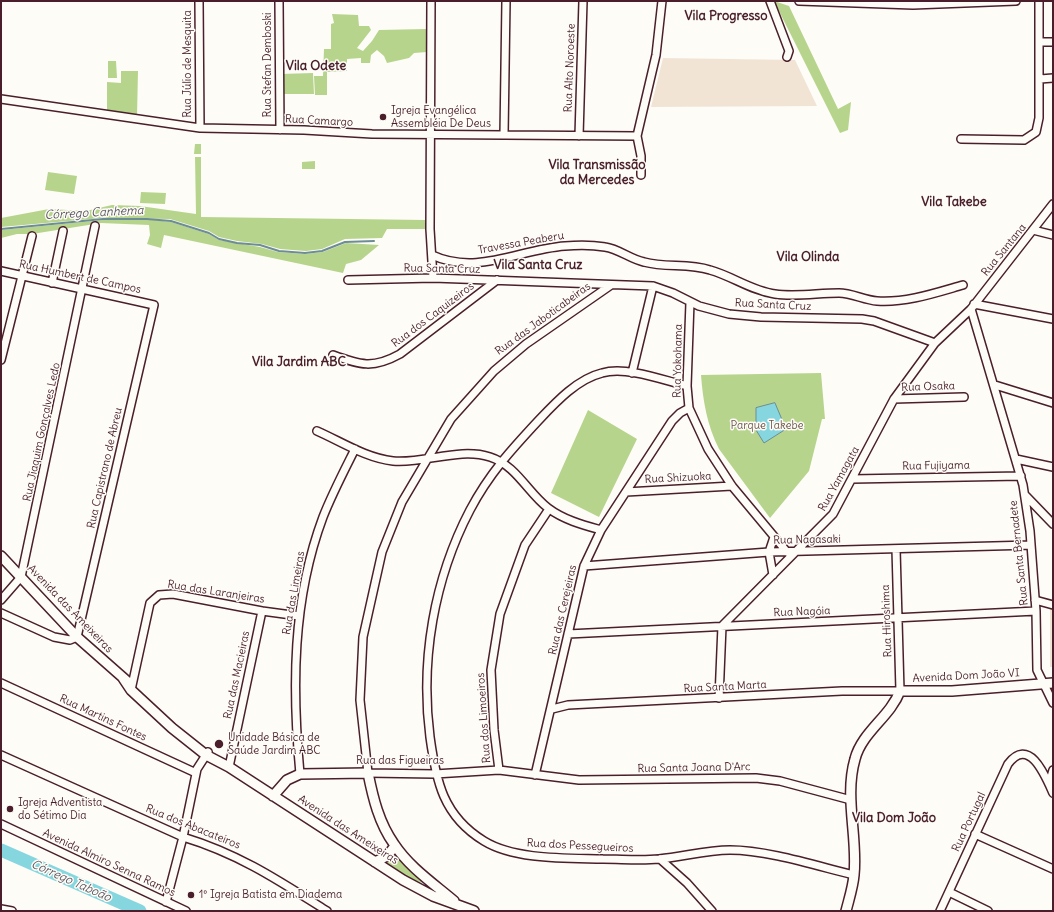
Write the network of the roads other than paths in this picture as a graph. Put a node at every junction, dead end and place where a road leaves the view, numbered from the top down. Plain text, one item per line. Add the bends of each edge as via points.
1 (199, 1) edge
2 (279, 1) edge
3 (431, 1) edge
4 (506, 1) edge
5 (583, 1) edge
6 (662, 1) edge
7 (770, 1) edge
8 (799, 1) edge
9 (1016, 1) edge
10 (1040, 1) edge
11 (1040, 42) junction
12 (1053, 42) edge
13 (788, 57) dead end
14 (1053, 78) edge
15 (1040, 79) junction
16 (1, 99) edge
17 (200, 128) junction
18 (280, 130) junction
19 (431, 134) junction
20 (504, 135) junction
21 (579, 136) junction
22 (637, 136) junction
23 (961, 139) dead end
24 (641, 175) dead end
25 (1053, 204) edge
26 (95, 226) dead end
27 (1033, 230) junction
28 (63, 231) dead end
29 (1053, 235) edge
30 (32, 236) dead end
31 (432, 255) junction
32 (1, 272) edge
33 (21, 276) junction
34 (433, 278) junction
35 (348, 280) dead end
36 (497, 280) junction
37 (52, 283) junction
38 (611, 285) junction
39 (963, 285) dead end
40 (653, 286) junction
41 (83, 290) junction
42 (690, 302) junction
43 (154, 304) joint
44 (973, 307) junction
45 (1053, 319) edge
46 (935, 343) junction
47 (333, 355) dead end
48 (1, 360) edge
49 (632, 373) junction
50 (995, 385) junction
51 (687, 386) junction
52 (964, 397) dead end
53 (894, 399) junction
54 (1053, 402) edge
55 (689, 408) junction
56 (318, 431) dead end
57 (355, 449) junction
58 (428, 457) junction
59 (1016, 459) junction
60 (501, 461) junction
61 (1053, 467) edge
62 (1021, 476) junction
63 (852, 479) junction
64 (732, 486) junction
65 (626, 492) junction
66 (1025, 495) junction
67 (549, 509) junction
68 (1053, 524) edge
69 (601, 530) junction
70 (774, 537) junction
71 (1031, 545) junction
72 (896, 549) junction
73 (769, 552) junction
74 (787, 552) junction
75 (796, 552) junction
76 (1, 556) edge
77 (584, 566) junction
78 (773, 575) junction
79 (22, 578) junction
80 (1, 600) edge
81 (1035, 600) junction
82 (1053, 605) edge
83 (262, 611) junction
84 (1036, 611) junction
85 (1, 613) edge
86 (299, 616) junction
87 (898, 619) junction
88 (722, 626) junction
89 (568, 634) junction
90 (77, 637) junction
91 (1, 683) edge
92 (1049, 683) edge
93 (132, 687) junction
94 (900, 691) junction
95 (719, 698) junction
96 (1053, 703) edge
97 (552, 709) junction
98 (1, 754) edge
99 (210, 755) junction
100 (229, 766) junction
101 (499, 770) junction
102 (1053, 770) edge
103 (196, 773) junction
104 (368, 773) junction
105 (300, 774) junction
106 (435, 774) junction
107 (535, 774) junction
108 (1049, 784) junction
109 (1053, 792) edge
110 (273, 796) junction
111 (851, 800) junction
112 (1, 824) edge
113 (975, 834) junction
114 (183, 838) junction
115 (395, 846) junction
116 (660, 859) junction
117 (375, 862) junction
118 (1053, 869) edge
119 (854, 875) junction
120 (949, 892) junction
121 (166, 902) junction
122 (459, 906) junction
123 (1, 909) edge
124 (12, 911) edge
125 (186, 911) edge
126 (327, 911) edge
127 (474, 911) edge
128 (712, 911) edge
129 (846, 911) edge
130 (940, 911) edge
131 (988, 911) edge

1 - 17 street, Rua Júlio de Mesquita
2 - 18 street, Rua Stefan Demboski
3 - 19 street
4 - 20 street
5 - 21 street, Rua Alto Noroeste
6 - 22 street via 656,55
7 - 13 street via 789,51
8 - 9 street via 913,6
10 - 11 street
11 - 12 street
11 - 15 street
14 - 15 street
15 - 23 street via 1039,118 1036,132 1031,137 1024,140
16 - 17 street, Rua Camargo
17 - 18 street, Rua Camargo
18 - 19 street, Rua Camargo
19 - 20 street, Rua Camargo
19 - 31 street
20 - 21 street, Rua Camargo
21 - 22 street, Rua Camargo
22 - 24 street
25 - 27 street, Rua Santana
26 - 41 street, Rua Jiaquim Gonçalves Ledo
27 - 29 street
27 - 44 street, Rua Santana
28 - 37 street
30 - 33 street
31 - 34 street
31 - 39 street, Travessa Peaberu via 444,260 468,263 515,257 565,246 605,247 642,262 710,270 750,287 775,294 846,293 874,300 904,300
32 - 33 street, Rua Humbert de Campos
33 - 37 street, Rua Humbert de Campos
33 - 48 street
34 - 35 street, Rua Santa Cruz
34 - 36 street, Rua Santa Cruz
36 - 38 street, Rua Santa Cruz
36 - 47 street, Rua dos Caquizeiros via 390,360 367,365
37 - 41 street, Rua Humbert de Campos
38 - 40 street, Rua Santa Cruz
38 - 58 street, Rua das Jaboticabeiras via 526,344 494,371 451,419
40 - 42 street, Rua Santa Cruz
40 - 49 street
41 - 43 street, Rua Humbert de Campos
41 - 79 street, Rua Jiaquim Gonçalves Ledo
42 - 46 street, Rua Santa Cruz via 746,317 874,321
42 - 51 street, Rua Yokohama
43 - 90 street, Rua Capistrano de Abreu
44 - 45 street
44 - 46 street, Rua Yamagata
44 - 50 street, Rua Santa Bernadete
46 - 53 street, Rua Yamagata
49 - 51 street, Rua dos Pessegueiros
49 - 60 street, Rua dos Pessegueiros via 602,373 565,394
50 - 54 street
50 - 59 street, Rua Santa Bernadete
51 - 55 street, Rua Yokohama
52 - 53 street, Rua Osaka
53 - 63 street, Rua Yamagata
55 - 64 street, Rua Yokohama via 708,449
55 - 65 street, Rua das Cerejeiras via 672,421
56 - 57 street
57 - 58 street via 394,461
57 - 86 street, Rua das Limeiras via 323,518
58 - 60 street via 480,455
58 - 104 street, Rua das Jaboticabeiras via 394,518 382,552 363,637 360,700
59 - 61 street
59 - 62 street, Rua Santa Bernadete
60 - 67 street
60 - 106 street, Rua dos Pessegueiros via 478,496 458,538 447,566 432,624 427,680 428,718
62 - 63 street, Rua Fujiyama
62 - 66 street, Rua Santa Bernadete
63 - 75 street, Rua Yamagata via 833,514
64 - 65 street, Rua Shizuoka
64 - 70 street, Rua Yokohama
65 - 69 street, Rua das Cerejeiras
66 - 68 street
66 - 71 street, Rua Santa Bernadete
67 - 69 street via 575,523
67 - 101 street, Rua dos Limoeiros via 525,545 500,614 491,670
69 - 77 street, Rua das Cerejeiras
70 - 73 street
70 - 74 street, Rua Yokohama
71 - 72 street, Rua Nagasaki
71 - 81 street, Rua Santa Bernadete
72 - 75 street, Rua Nagasaki
72 - 87 street, Rua Hiroshima
73 - 74 street, Rua Nagasaki
73 - 77 street, Rua Nagasaki
73 - 78 street
74 - 75 street, Rua Nagasaki
75 - 78 street, Rua Yamagata
76 - 79 street, Avenida das Ameixeiras
77 - 89 street, Rua das Cerejeiras
78 - 88 street, Rua Yamagata
79 - 80 street
79 - 90 street, Avenida das Ameixeiras
81 - 82 street
81 - 84 street, Rua Santa Bernadete
83 - 86 street, Rua das Laranjeiras
83 - 93 street, Rua das Laranjeiras via 173,594 159,595 150,603
83 - 100 street, Rua das Macieiras
84 - 87 street, Rua Nagóia
84 - 92 street, Rua Santa Bernadete via 1038,670
85 - 90 street via 54,637 70,640
86 - 105 street, Rua das Limeiras via 295,679
87 - 88 street, Rua Nagóia
87 - 94 street, Rua Hiroshima
88 - 89 street, Rua Nagóia
88 - 95 street
89 - 97 street, Rua das Cerejeiras
90 - 93 street, Avenida das Ameixeiras
91 - 103 street, Rua Martins Fontes
92 - 94 street, Avenida Dom João VI via 952,691
92 - 96 street, Rua Santa Bernadete
93 - 99 street, Avenida das Ameixeiras
94 - 95 street, Rua Santa Marta via 842,691
94 - 111 street, Avenida Dom João VI via 890,709 862,742 851,776
95 - 97 street, Rua Santa Marta via 568,705
97 - 107 street, Rua das Cerejeiras
98 - 114 street, Rua dos Abacateiros
99 - 100 street, Avenida das Ameixeiras
99 - 103 street
100 - 110 street, Avenida das Ameixeiras
101 - 106 street, Rua das Figueiras
101 - 107 street, Rua das Figueiras
102 - 108 street
103 - 114 street
104 - 105 street, Rua das Figueiras
104 - 106 street, Rua das Figueiras
104 - 115 street, Rua das Jaboticabeiras via 381,820
105 - 110 street via 287,780
106 - 116 street, Rua dos Pessegueiros via 448,805 460,821 471,833 502,850 566,858
107 - 111 street, Rua Santa Joana D'Arc via 579,780 756,778 780,781
108 - 109 street
108 - 113 street, Rua Portugal via 1038,763 1028,755 1014,756
110 - 117 street, Avenida das Ameixeiras
111 - 119 street, Avenida Dom João VI
112 - 121 street, Avenida Almiro Senna Ramos
113 - 118 street
113 - 120 street, Rua Portugal
114 - 121 street
114 - 126 street, Rua dos Abacateiros via 243,859
115 - 117 street via 387,856
115 - 122 street, Rua das Jaboticabeiras
116 - 119 street, Rua dos Pessegueiros via 711,850 750,851
116 - 128 street via 687,883
117 - 122 street, Avenida das Ameixeiras via 408,883
119 - 129 street, Avenida Dom João VI
120 - 130 street, Rua Portugal
120 - 131 street
121 - 125 street, Avenida Almiro Senna Ramos
122 - 127 street, Avenida das Ameixeiras
123 - 124 street

